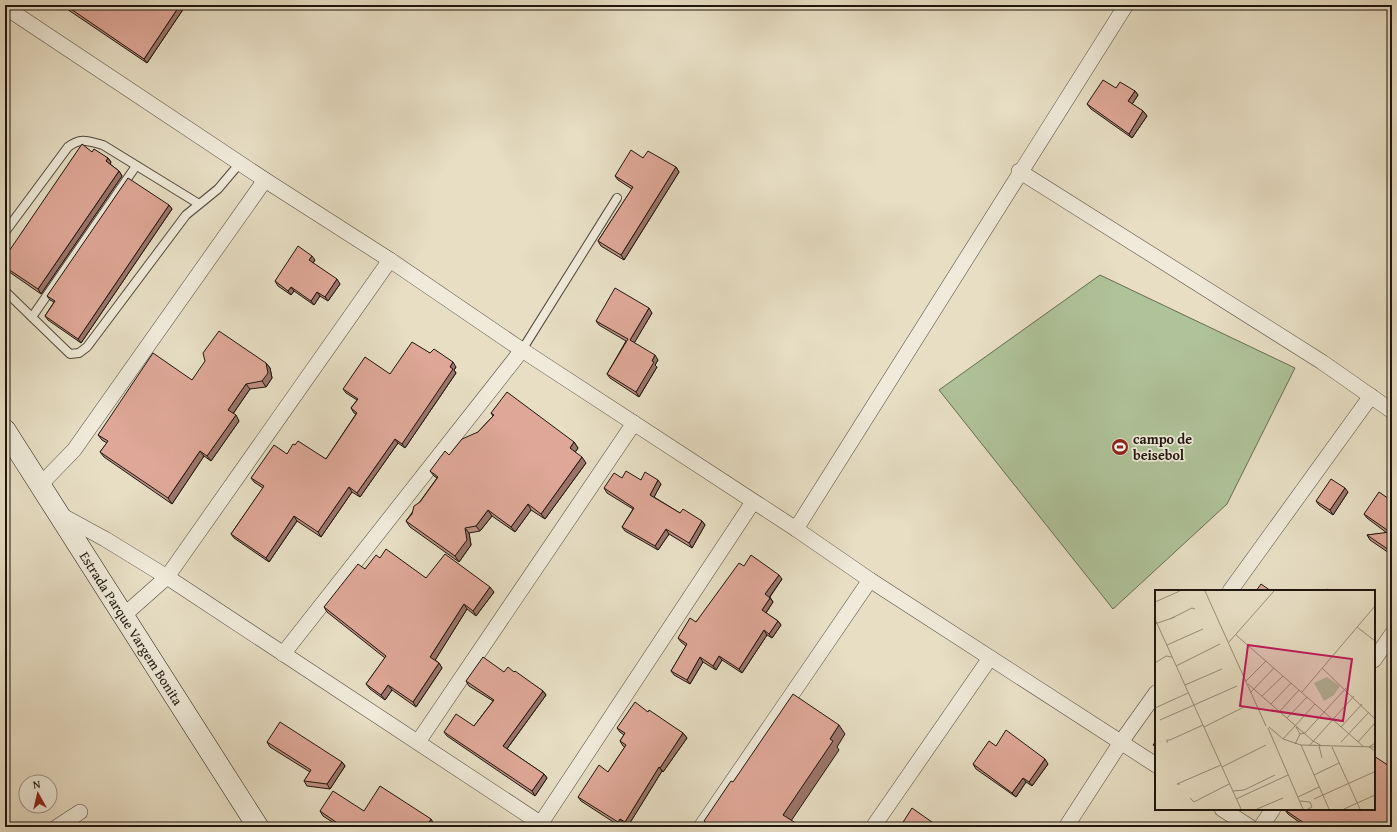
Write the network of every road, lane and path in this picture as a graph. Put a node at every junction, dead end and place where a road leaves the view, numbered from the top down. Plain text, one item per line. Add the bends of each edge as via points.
1 (1126, 5) edge
2 (5, 7) edge
3 (240, 163) junction
4 (136, 166) junction
5 (1020, 171) junction
6 (265, 180) junction
7 (617, 198) dead end
8 (199, 204) junction
9 (5, 232) edge
10 (390, 260) junction
11 (5, 291) edge
12 (32, 317) junction
13 (522, 350) junction
14 (1371, 396) junction
15 (1392, 412) edge
16 (634, 423) junction
17 (5, 430) edge
18 (40, 486) junction
19 (753, 502) junction
20 (56, 512) junction
21 (796, 529) junction
22 (167, 577) junction
23 (870, 580) junction
24 (1231, 590) edge
25 (123, 616) junction
26 (1392, 634) edge
27 (283, 654) junction
28 (990, 658) junction
29 (1375, 659) edge
30 (1155, 694) edge
31 (418, 742) junction
32 (1121, 742) junction
33 (1155, 764) edge
34 (1224, 810) edge
35 (1272, 810) edge
36 (80, 812) dead end
37 (543, 825) edge
38 (57, 827) edge
39 (258, 827) edge
40 (701, 827) edge
41 (874, 827) edge
42 (1066, 827) edge
43 (1250, 827) edge
44 (1261, 827) edge

1 - 5 street
2 - 3 street
3 - 6 street
3 - 8 lane via 218,189
4 - 8 lane
4 - 9 lane via 103,145 88,140 76,141 68,147
4 - 12 lane
5 - 14 street via 1316,358
5 - 21 street
6 - 10 street
6 - 18 street via 74,450
7 - 13 lane
8 - 12 lane via 186,216 87,347 79,353 70,354
10 - 13 street
10 - 22 street
11 - 12 lane
13 - 16 street
13 - 27 street
14 - 15 street
14 - 24 street
16 - 19 street
16 - 31 street
17 - 18 main road, Estrada Parque Vargem Bonita
18 - 20 main road, Estrada Parque Vargem Bonita
19 - 21 street
19 - 37 street
20 - 22 street
20 - 25 main road, Estrada Parque Vargem Bonita
21 - 23 street
22 - 25 street
22 - 27 street
23 - 28 street
23 - 40 street
25 - 39 main road, Estrada Parque Vargem Bonita
26 - 29 street
27 - 31 street
28 - 32 street
28 - 41 street
30 - 32 street
31 - 37 street
32 - 33 street
32 - 42 street
34 - 43 street
35 - 44 street
36 - 38 street

